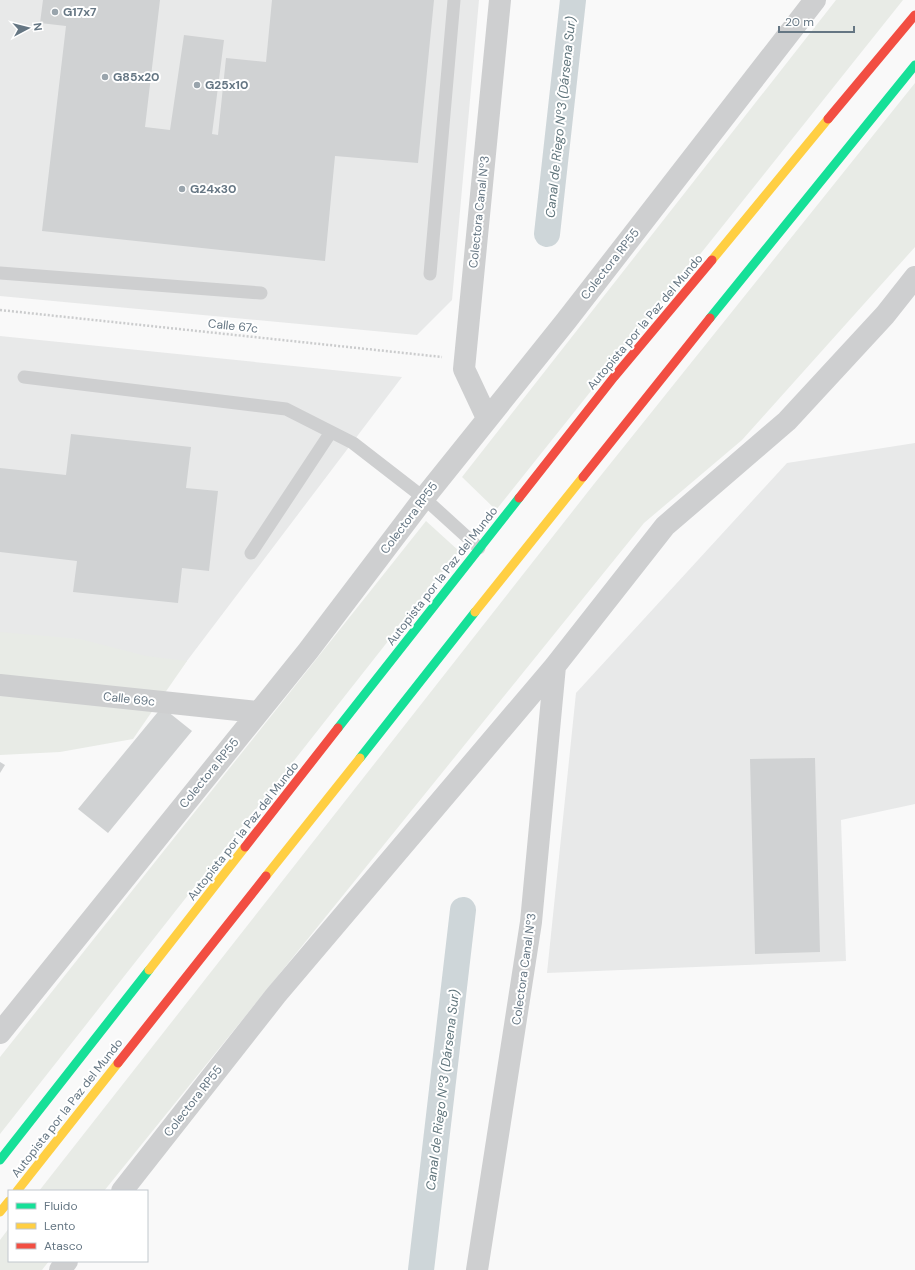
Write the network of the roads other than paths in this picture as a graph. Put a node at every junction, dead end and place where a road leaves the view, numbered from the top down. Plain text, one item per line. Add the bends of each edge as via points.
1 (454, 0) edge
2 (500, 0) edge
3 (815, 0) edge
4 (915, 15) edge
5 (915, 65) edge
6 (0, 273) edge
7 (430, 274) dead end
8 (915, 277) edge
9 (261, 293) dead end
10 (24, 377) dead end
11 (487, 418) junction
12 (331, 432) junction
13 (424, 498) junction
14 (479, 548) junction
15 (250, 553) dead end
16 (555, 666) junction
17 (0, 685) edge
18 (257, 712) junction
19 (0, 1033) edge
20 (0, 1160) edge
21 (18, 1190) edge
22 (123, 1190) edge
23 (8, 1202) edge
24 (0, 1212) edge
25 (67, 1262) edge
26 (60, 1270) edge
27 (477, 1270) edge

1 - 7 lane
2 - 11 street, Colectora Canal Nº3 via 464,369
3 - 11 street, Colectora RP55 via 566,321
4 - 14 highway, Autopista por la Paz del Mundo via 614,377
5 - 21 highway, Autopista por la Paz del Mundo via 635,411
6 - 9 lane
8 - 16 street, Colectora RP55 via 885,316 787,421 664,526
10 - 12 lane via 286,408
11 - 13 street, Colectora RP55
12 - 13 lane via 352,443
12 - 15 lane
13 - 14 lane
13 - 18 street, Colectora RP55 via 308,651
14 - 20 highway, Autopista por la Paz del Mundo
16 - 22 street, Colectora RP55 via 276,995
16 - 27 street, Colectora Canal Nº3 via 531,922
17 - 18 street, Calle 69c
18 - 19 street, Colectora RP55
23 - 24 highway
25 - 26 street

